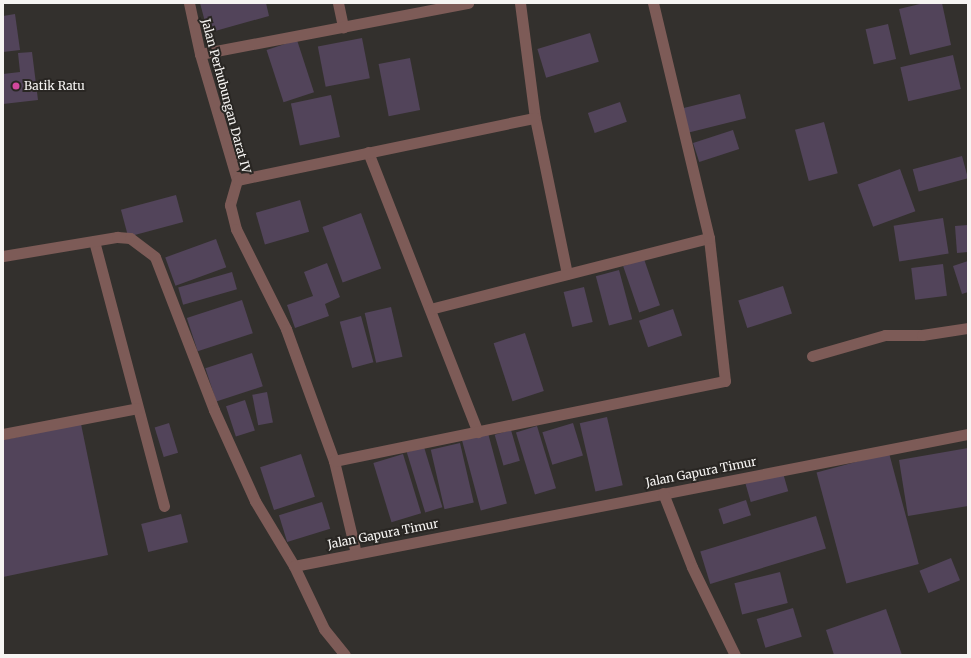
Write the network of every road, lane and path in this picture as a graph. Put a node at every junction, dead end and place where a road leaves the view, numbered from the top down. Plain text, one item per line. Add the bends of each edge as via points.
1 (189, 3) edge
2 (338, 3) edge
3 (468, 3) edge
4 (520, 3) edge
5 (653, 3) edge
6 (343, 27) junction
7 (200, 54) junction
8 (535, 118) junction
9 (368, 152) junction
10 (237, 180) junction
11 (709, 238) junction
12 (94, 241) junction
13 (3, 256) edge
14 (567, 274) junction
15 (430, 308) junction
16 (968, 328) edge
17 (812, 356) dead end
18 (138, 408) junction
19 (478, 432) junction
20 (3, 434) edge
21 (968, 434) edge
22 (334, 461) junction
23 (663, 493) junction
24 (164, 506) dead end
25 (356, 553) junction
26 (294, 566) junction
27 (345, 655) edge
28 (735, 655) edge

1 - 7 street, Jalan Perhubungan Darat IV
2 - 6 street
3 - 6 street
4 - 8 street
5 - 11 street
6 - 7 street
7 - 10 street, Jalan Perhubungan Darat IV
8 - 9 street
8 - 14 street
9 - 10 street
9 - 15 street
10 - 22 street, Jalan Perhubungan Darat IV via 230,205 236,230 286,329
11 - 14 street
11 - 19 street via 725,381
12 - 13 street
12 - 18 street
12 - 26 street via 130,238 155,257 214,410 249,487
14 - 15 street
15 - 19 street
16 - 17 street via 922,335 885,335
18 - 20 street
18 - 24 street
19 - 22 street
21 - 23 street, Jalan Gapura Timur
22 - 25 street, Jalan Perhubungan Darat IV
23 - 25 street, Jalan Gapura Timur
23 - 28 street via 692,567
25 - 26 street, Jalan Gapura Timur
26 - 27 street via 324,629

